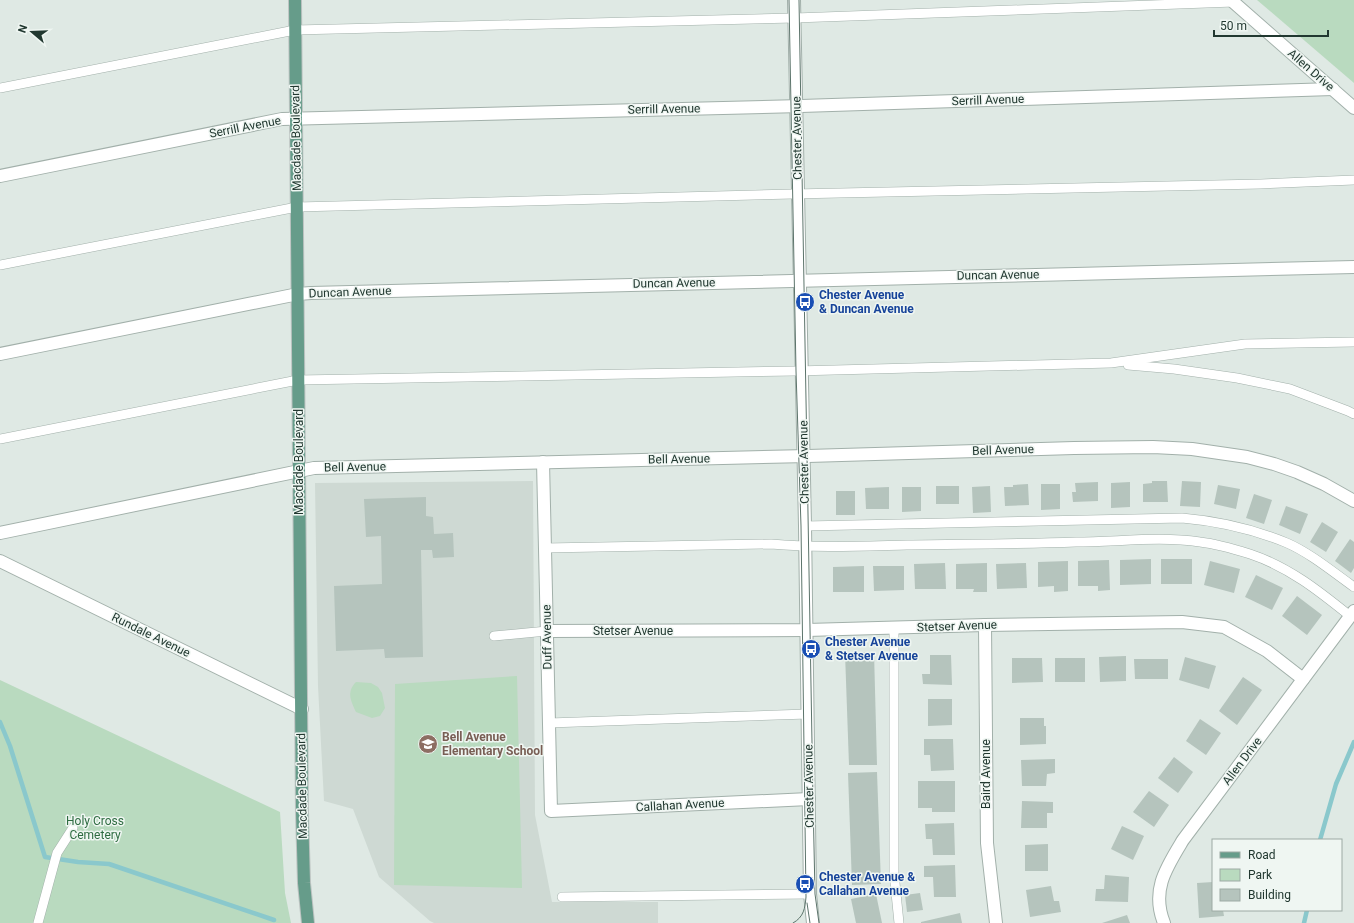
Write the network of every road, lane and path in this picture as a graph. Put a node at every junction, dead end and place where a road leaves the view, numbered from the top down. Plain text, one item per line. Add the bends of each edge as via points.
1 (295, 0) edge
2 (794, 0) edge
3 (1233, 1) edge
4 (795, 18) junction
5 (295, 30) junction
6 (0, 88) edge
7 (1334, 90) junction
8 (796, 106) junction
9 (1354, 108) edge
10 (296, 119) junction
11 (0, 176) edge
12 (1354, 180) edge
13 (798, 194) junction
14 (297, 207) junction
15 (0, 265) edge
16 (1354, 267) edge
17 (800, 280) junction
18 (298, 294) junction
19 (1354, 342) edge
20 (0, 354) edge
21 (1111, 363) junction
22 (802, 371) junction
23 (298, 380) junction
24 (1354, 414) edge
25 (0, 439) edge
26 (803, 456) junction
27 (543, 462) junction
28 (299, 470) junction
29 (1354, 501) edge
30 (805, 526) junction
31 (0, 533) edge
32 (805, 547) junction
33 (545, 548) junction
34 (0, 560) edge
35 (1354, 587) edge
36 (1352, 613) edge
37 (985, 625) junction
38 (894, 628) junction
39 (806, 630) junction
40 (547, 632) junction
41 (494, 636) dead end
42 (1303, 679) junction
43 (302, 709) junction
44 (808, 714) junction
45 (549, 723) junction
46 (809, 799) junction
47 (551, 811) joint
48 (73, 828) dead end
49 (810, 894) junction
50 (562, 897) dead end
51 (38, 923) edge
52 (308, 923) edge
53 (813, 923) edge
54 (899, 923) edge
55 (996, 923) edge
56 (1164, 923) edge

1 - 5 main road, Macdade Boulevard
2 - 4 street, Chester Avenue
3 - 4 lane
3 - 7 street, Allen Drive
4 - 5 lane
4 - 8 street, Chester Avenue
5 - 6 lane
5 - 10 main road, Macdade Boulevard
7 - 8 street, Serrill Avenue
7 - 9 street, Allen Drive
8 - 10 street, Serrill Avenue
8 - 13 street, Chester Avenue
10 - 11 street, Serrill Avenue via 276,120
10 - 14 main road, Macdade Boulevard
12 - 13 lane
13 - 14 lane
13 - 17 street, Chester Avenue
14 - 15 lane
14 - 18 main road, Macdade Boulevard
16 - 17 street, Duncan Avenue
17 - 18 street, Duncan Avenue
17 - 22 street, Chester Avenue
18 - 20 street, Duncan Avenue
18 - 23 main road, Macdade Boulevard
19 - 21 lane via 1246,344
21 - 22 lane
21 - 24 lane via 1237,378 1282,388
22 - 23 lane
22 - 26 street, Chester Avenue
23 - 25 lane
23 - 28 main road, Macdade Boulevard
26 - 27 street, Bell Avenue
26 - 29 street, Bell Avenue via 1074,448 1192,449 1247,457 1274,464 1324,484
26 - 30 street, Chester Avenue
27 - 28 street, Bell Avenue
27 - 33 street, Duff Avenue
28 - 31 street, Bell Avenue
28 - 43 main road, Macdade Boulevard
30 - 32 street, Chester Avenue
30 - 35 lane via 1182,518 1210,521 1288,543
32 - 33 lane via 771,544
32 - 36 lane via 1155,539 1200,542 1251,555 1276,565 1307,582
32 - 39 street, Chester Avenue
33 - 40 street, Duff Avenue
34 - 43 street, Rundale Avenue
36 - 42 street, Allen Drive
37 - 38 street, Stetser Avenue
37 - 42 street, Stetser Avenue via 1182,622 1224,627 1267,651
37 - 55 street, Baird Avenue via 987,843
38 - 39 street, Stetser Avenue
38 - 54 lane via 894,873
39 - 40 street, Stetser Avenue
39 - 44 street, Chester Avenue
40 - 41 lane
40 - 45 street, Duff Avenue
42 - 56 street, Allen Drive via 1183,840 1167,866 1160,884 1158,901
43 - 52 main road, Macdade Boulevard via 303,856
44 - 45 lane
44 - 46 street, Chester Avenue
45 - 47 street, Duff Avenue
46 - 47 street, Callahan Avenue
46 - 49 street, Chester Avenue
48 - 51 lane via 57,853
49 - 50 lane
49 - 53 street, Chester Avenue

